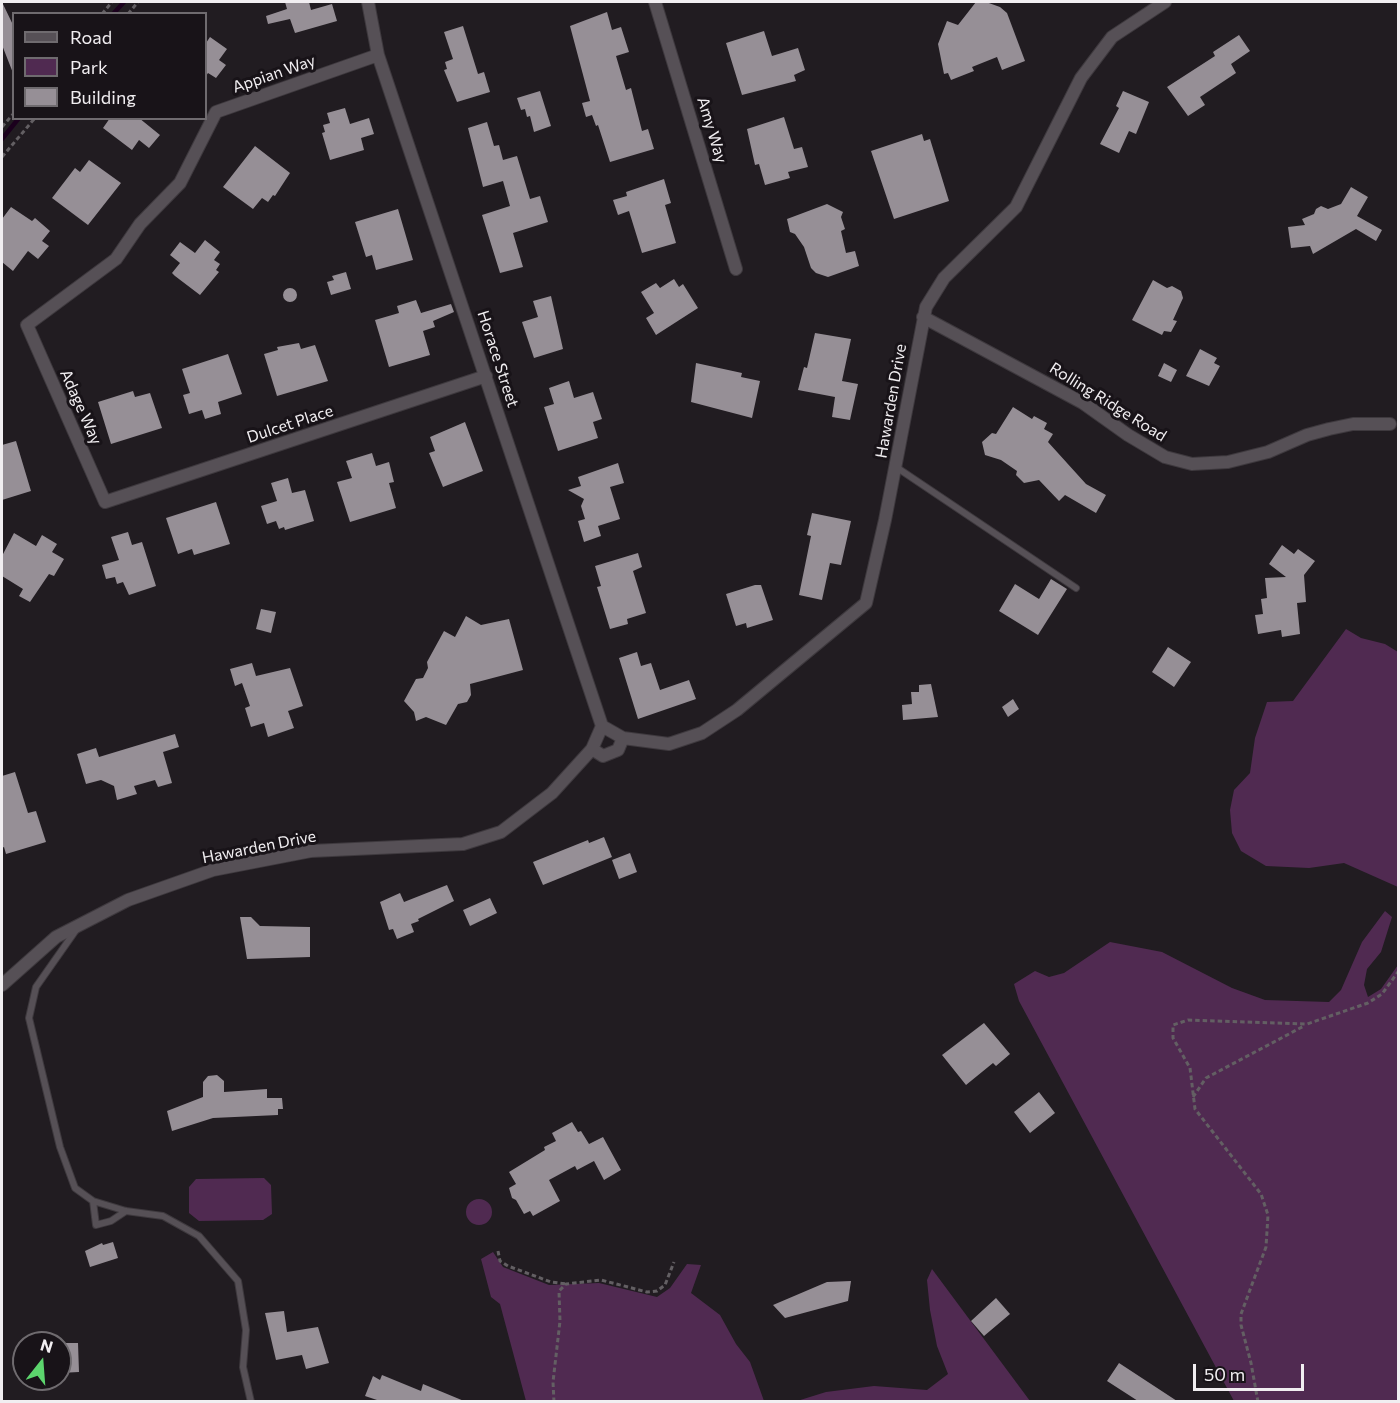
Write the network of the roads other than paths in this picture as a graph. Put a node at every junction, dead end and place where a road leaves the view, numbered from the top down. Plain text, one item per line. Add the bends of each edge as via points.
1 (368, 2) edge
2 (655, 2) edge
3 (1165, 2) edge
4 (378, 55) junction
5 (736, 269) dead end
6 (923, 317) junction
7 (27, 325) joint
8 (486, 376) junction
9 (1390, 424) dead end
10 (895, 467) junction
11 (105, 502) joint
12 (1076, 588) dead end
13 (602, 726) junction
14 (623, 738) junction
15 (592, 749) junction
16 (80, 925) junction
17 (2, 985) edge
18 (93, 1201) junction
19 (126, 1211) junction
20 (251, 1401) edge

1 - 4 street, Horace Street
2 - 5 street, Amy Way
3 - 6 street, Hawarden Drive via 1112,37 1081,78 1016,207 944,278
4 - 7 street, Appian Way via 216,112 180,183 140,224 116,259
4 - 8 street, Horace Street
6 - 9 street, Rolling Ridge Road via 1083,403 1165,457 1192,464 1228,462 1353,424
6 - 10 street, Hawarden Drive
7 - 11 street, Adage Way
8 - 11 street, Dulcet Place
8 - 13 street, Horace Street
10 - 12 lane
10 - 14 street, Hawarden Drive via 866,603 737,710 702,733 669,744
13 - 14 street, Hawarden Drive
13 - 15 street, Hawarden Drive
14 - 15 street via 618,750 603,756
15 - 16 street, Hawarden Drive via 552,793 501,832 463,844 311,851 213,870 128,900
16 - 17 street, Hawarden Drive via 57,937
16 - 18 lane via 36,987 29,1018 60,1147 75,1188
18 - 19 lane
18 - 19 lane via 96,1225
19 - 20 lane via 163,1216 199,1236 238,1281 246,1330 243,1367

